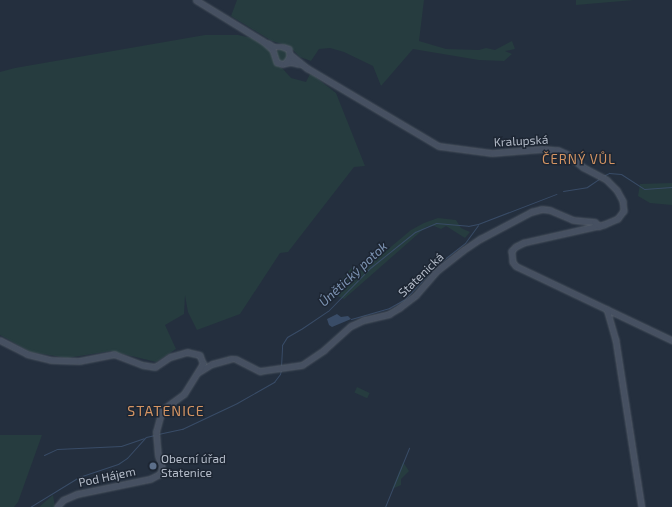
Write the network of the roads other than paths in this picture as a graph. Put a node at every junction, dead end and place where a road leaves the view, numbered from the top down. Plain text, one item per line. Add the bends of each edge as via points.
1 (196, 0) edge
2 (263, 41) junction
3 (279, 47) junction
4 (274, 53) junction
5 (291, 55) junction
6 (286, 63) junction
7 (307, 68) junction
8 (599, 226) junction
9 (607, 309) junction
10 (0, 340) edge
11 (672, 340) edge
12 (203, 362) junction
13 (212, 364) junction
14 (199, 372) junction
15 (162, 469) joint
16 (57, 507) edge
17 (642, 507) edge

1 - 2 main road
2 - 3 main road
2 - 4 main road
3 - 4 main road
3 - 5 main road via 287,48
4 - 6 main road via 277,62
5 - 6 main road
5 - 7 main road, Kralupská
6 - 7 main road via 294,62
7 - 8 main road, Kralupská via 439,146 492,153 542,149 558,150 567,154 607,180 620,195 624,211 616,220
8 - 9 main road, Kralupská via 524,243 516,247 512,257 516,266
8 - 13 main road, Statenická via 595,222 573,220 550,210 542,209 526,214 462,251 438,270 416,296 399,308 389,314 351,326 307,362 297,367 260,371 234,359
9 - 11 main road, Kralupská
9 - 17 main road via 616,340
10 - 12 main road via 27,354 51,360 78,361 114,354 155,367 170,357 187,352 200,355
12 - 13 main road, Statenická
12 - 14 main road, Statenická
13 - 14 main road, Statenická
14 - 15 main road, Statenická via 184,394 164,408 156,432
15 - 16 main road, Pod Hájem via 159,475 151,478 75,494 61,501

